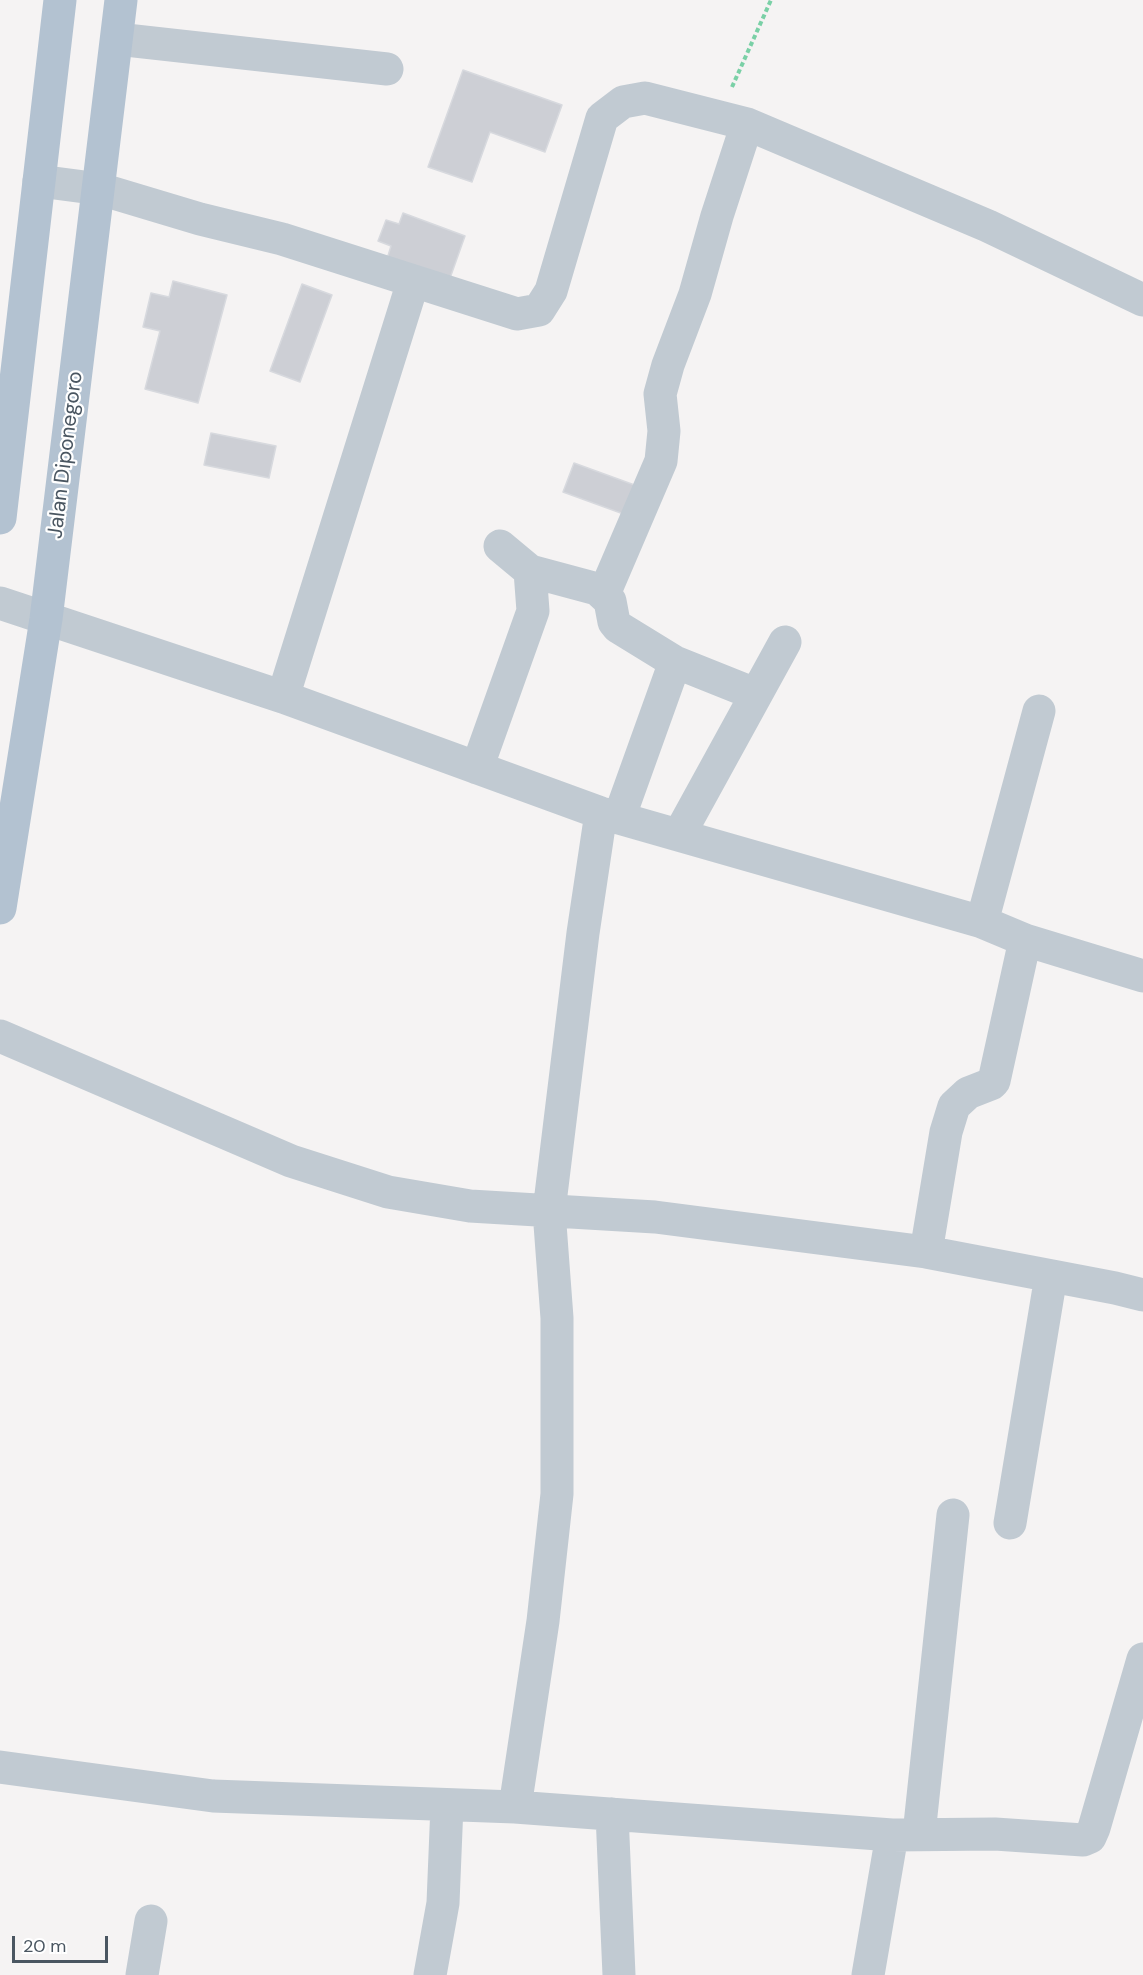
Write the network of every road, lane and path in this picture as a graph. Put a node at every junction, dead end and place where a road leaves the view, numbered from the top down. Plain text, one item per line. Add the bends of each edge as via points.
1 (60, 0) edge
2 (121, 0) edge
3 (771, 0) edge
4 (117, 39) junction
5 (387, 69) dead end
6 (733, 121) junction
7 (39, 181) junction
8 (100, 189) junction
9 (413, 282) junction
10 (1143, 300) edge
11 (7, 399) edge
12 (0, 518) edge
13 (500, 546) dead end
14 (530, 571) junction
15 (604, 594) junction
16 (0, 603) edge
17 (46, 619) junction
18 (785, 642) dead end
19 (675, 662) junction
20 (755, 694) junction
21 (284, 697) junction
22 (1039, 711) dead end
23 (477, 768) junction
24 (610, 816) junction
25 (679, 835) junction
26 (0, 908) edge
27 (982, 921) junction
28 (1026, 940) junction
29 (1143, 976) edge
30 (0, 1036) edge
31 (549, 1211) junction
32 (926, 1252) junction
33 (1051, 1276) junction
34 (1143, 1295) edge
35 (953, 1515) dead end
36 (1010, 1523) dead end
37 (1143, 1659) edge
38 (0, 1767) edge
39 (447, 1805) junction
40 (515, 1808) junction
41 (612, 1814) junction
42 (905, 1834) junction
43 (151, 1921) dead end
44 (142, 1975) edge
45 (430, 1975) edge
46 (619, 1975) edge
47 (868, 1975) edge

1 - 7 main road
2 - 4 main road, Jalan Diponegoro
3 - 6 path
4 - 5 street
4 - 8 main road, Jalan Diponegoro
6 - 9 street via 645,98 623,102 602,118 551,291 539,310 517,314
6 - 10 street via 988,225
6 - 15 street via 717,216 660,394 664,431 661,461
7 - 8 street
7 - 11 main road
8 - 9 street via 282,239
8 - 17 main road, Jalan Diponegoro
9 - 21 street
11 - 12 main road
13 - 14 street
14 - 15 street
14 - 23 street via 533,611
15 - 19 street via 618,627
16 - 17 street
17 - 21 street
17 - 26 main road, Jalan Diponegoro
18 - 20 street
19 - 20 street
19 - 24 street
20 - 25 street
21 - 23 street
22 - 27 street
23 - 24 street
24 - 25 street
24 - 31 street via 583,933
25 - 27 street
27 - 28 street
28 - 29 street
28 - 32 street via 994,1081 968,1093 954,1106
30 - 31 street via 302,1165 388,1192 470,1206
31 - 32 street via 655,1217
31 - 40 street via 557,1318 557,1494
32 - 33 street
33 - 34 street
33 - 36 street
35 - 42 street
37 - 42 street via 1090,1837 1083,1840 995,1834
38 - 39 street via 213,1796
39 - 40 street
39 - 45 street via 443,1903
40 - 41 street
41 - 42 street
41 - 46 street
42 - 47 street
43 - 44 street

